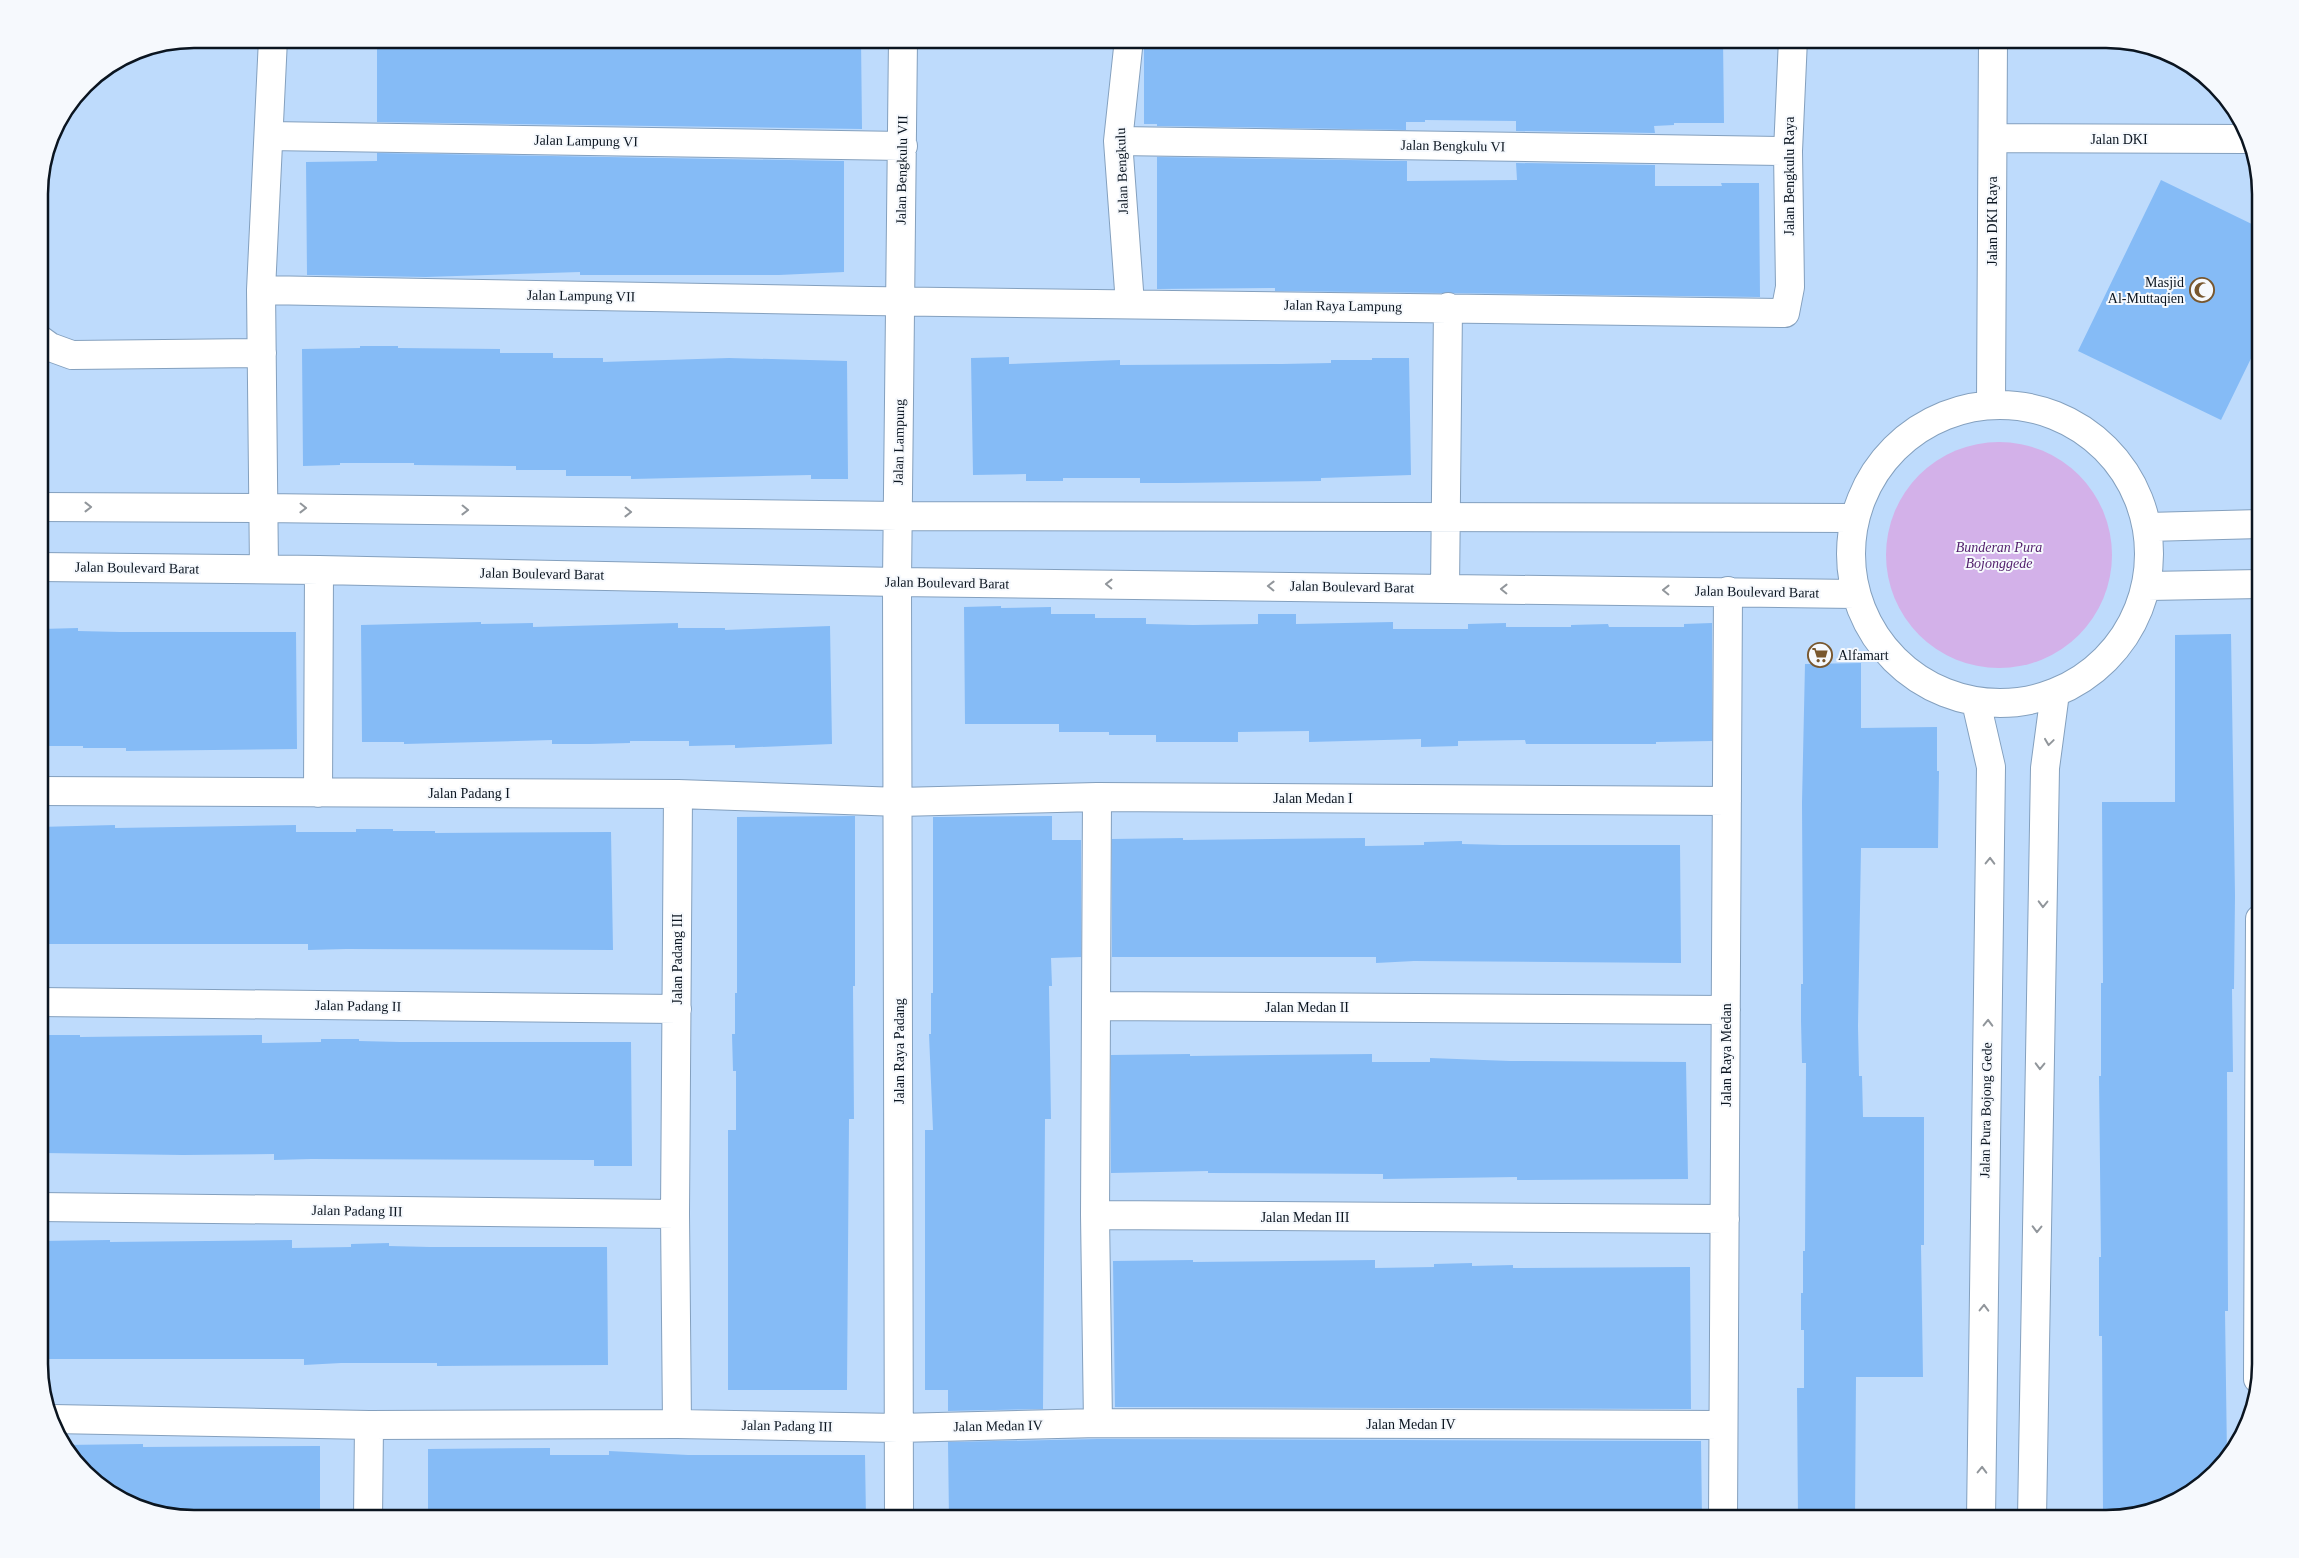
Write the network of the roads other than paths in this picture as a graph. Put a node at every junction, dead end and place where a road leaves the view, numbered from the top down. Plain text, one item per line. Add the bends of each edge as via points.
1 (273, 48) edge
2 (904, 48) edge
3 (1128, 48) edge
4 (1793, 48) edge
5 (1993, 48) edge
6 (269, 136) junction
7 (1993, 138) junction
8 (2240, 139) edge
9 (1118, 141) junction
10 (902, 146) junction
11 (1788, 151) junction
12 (261, 290) junction
13 (901, 302) junction
14 (1130, 304) junction
15 (1448, 307) junction
16 (1785, 313) joint
17 (48, 346) edge
18 (262, 353) junction
19 (1992, 404) junction
20 (48, 507) edge
21 (263, 508) junction
22 (898, 516) junction
23 (1446, 517) junction
24 (1854, 518) junction
25 (2252, 524) edge
26 (2148, 527) junction
27 (48, 567) edge
28 (264, 569) junction
29 (319, 570) junction
30 (897, 582) junction
31 (2252, 584) edge
32 (2148, 586) junction
33 (1445, 588) junction
34 (1728, 591) junction
35 (1855, 594) junction
36 (2055, 693) junction
37 (1976, 702) junction
38 (48, 791) edge
39 (318, 793) junction
40 (678, 794) junction
41 (1097, 797) junction
42 (1727, 800) junction
43 (899, 802) junction
44 (48, 1002) edge
45 (1096, 1006) junction
46 (676, 1009) junction
47 (1726, 1010) junction
48 (48, 1207) edge
49 (675, 1214) junction
50 (1095, 1215) junction
51 (1725, 1219) junction
52 (59, 1419) edge
53 (1098, 1423) junction
54 (676, 1424) junction
55 (369, 1425) junction
56 (1723, 1425) junction
57 (898, 1428) junction
58 (368, 1510) edge
59 (899, 1510) edge
60 (1723, 1510) edge
61 (1981, 1510) edge
62 (2032, 1510) edge

1 - 6 street
2 - 10 street, Jalan Bengkulu VII
3 - 9 street, Jalan Bengkulu
4 - 11 street, Jalan Bengkulu Raya
5 - 7 street, Jalan DKI Raya
6 - 10 street, Jalan Lampung VI
6 - 12 street
7 - 8 street, Jalan DKI
7 - 19 street, Jalan DKI Raya
9 - 11 street, Jalan Bengkulu VI
9 - 14 street, Jalan Bengkulu
10 - 13 street, Jalan Bengkulu VII
11 - 16 street, Jalan Bengkulu Raya via 1790,287
12 - 13 street, Jalan Lampung VII
12 - 18 street
13 - 14 street, Jalan Raya Lampung
13 - 22 street, Jalan Lampung
14 - 15 street, Jalan Raya Lampung
15 - 16 street, Jalan Raya Lampung
15 - 23 street
17 - 18 street via 72,355
18 - 21 street
19 - 24 street via 1930,421 1881,461
19 - 26 street via 2060,416 2115,456
20 -> 21 street
21 -> 22 street
21 - 28 street
22 - 23 street
22 - 30 street, Jalan Lampung
23 - 24 street
23 - 33 street
24 - 35 street via 1849,556
25 - 26 street
26 - 32 street
27 - 28 street, Jalan Boulevard Barat
28 - 29 street, Jalan Boulevard Barat
29 - 30 street, Jalan Boulevard Barat
29 - 39 street
33 -> 30 street, Jalan Boulevard Barat
30 - 43 street, Jalan Raya Padang
31 - 32 street
32 - 36 street via 2129,631 2117,646 2097,668
34 -> 33 street, Jalan Boulevard Barat
34 - 35 street, Jalan Boulevard Barat
34 - 42 street, Jalan Raya Medan
35 - 37 street via 1872,633 1900,665 1935,689
36 - 37 street via 2016,703
36 -> 62 street via 2045,768
61 -> 37 street, Jalan Pura Bojong Gede via 1991,767
38 - 39 street, Jalan Padang I
39 - 40 street, Jalan Padang I
40 - 43 street, Jalan Padang I
40 - 46 street, Jalan Padang III
41 - 42 street, Jalan Medan I
41 - 43 street, Jalan Medan I
41 - 45 street
42 - 47 street, Jalan Raya Medan
43 - 57 street, Jalan Raya Padang
44 - 46 street, Jalan Padang II
45 - 47 street, Jalan Medan II
45 - 50 street
46 - 49 street, Jalan Padang III
47 - 51 street, Jalan Raya Medan
48 - 49 street, Jalan Padang III
49 - 54 street, Jalan Padang III
50 - 51 street, Jalan Medan III
50 - 53 street
51 - 56 street, Jalan Raya Medan
52 - 55 street, Jalan Padang III
53 - 56 street, Jalan Medan IV
53 - 57 street, Jalan Medan IV
54 - 55 street, Jalan Padang III
54 - 57 street, Jalan Padang III
55 - 58 street
56 - 60 street, Jalan Raya Medan
57 - 59 street, Jalan Raya Padang

